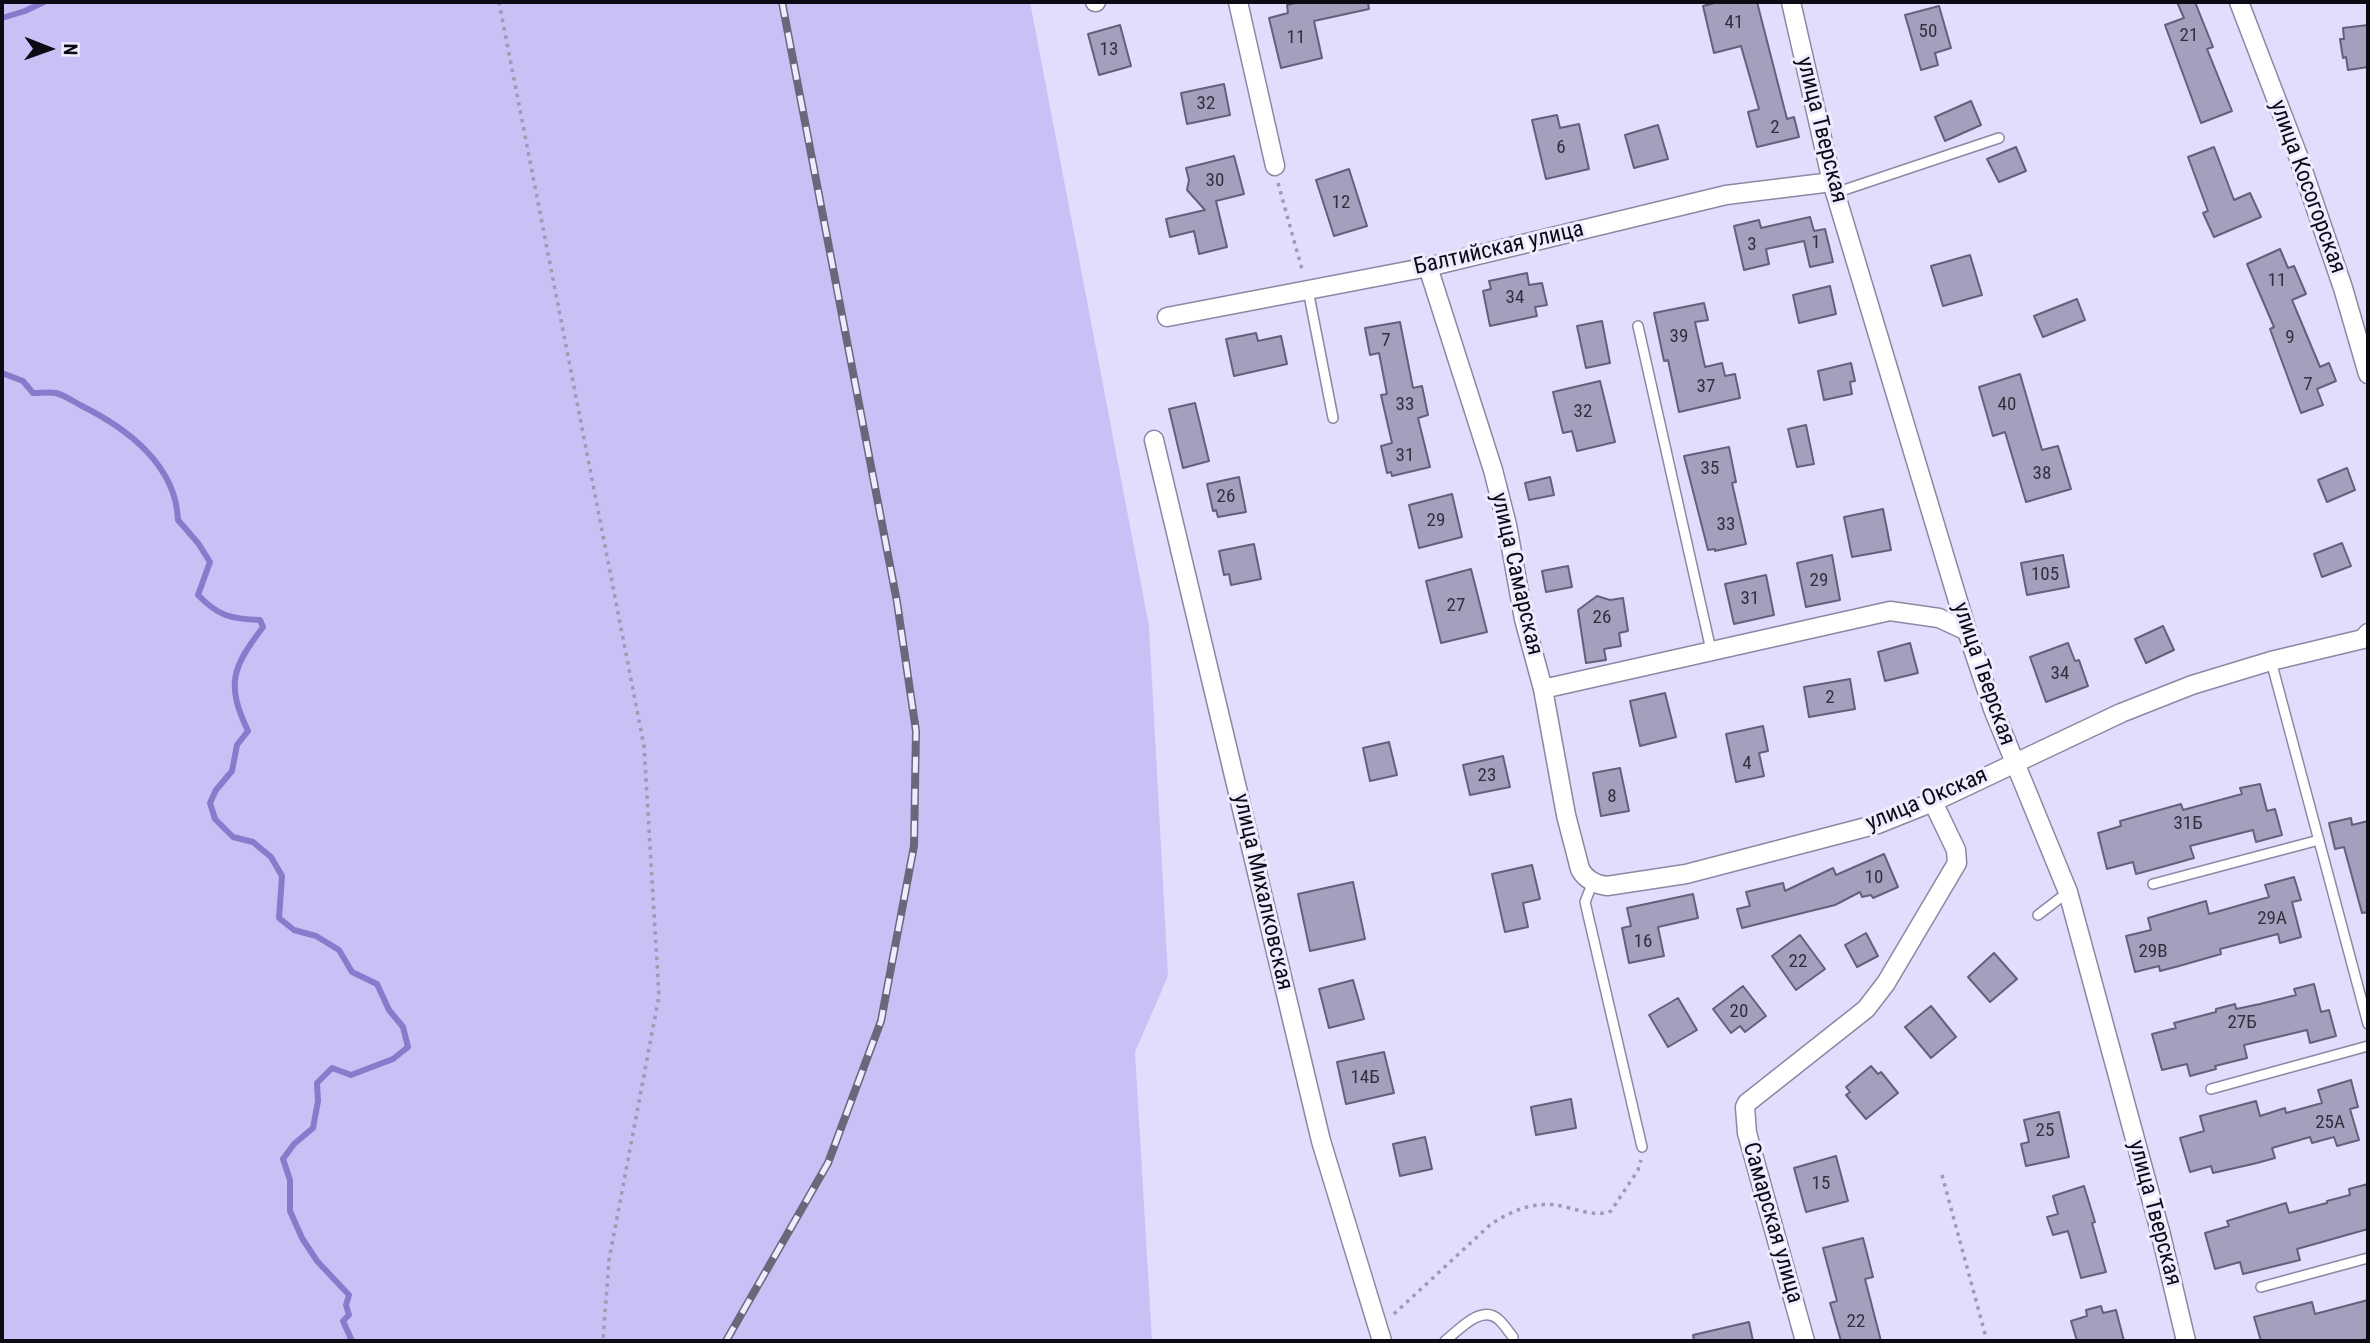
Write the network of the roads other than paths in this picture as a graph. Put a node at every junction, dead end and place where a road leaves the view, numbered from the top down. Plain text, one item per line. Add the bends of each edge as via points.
1 (1238, 2) edge
2 (1791, 2) edge
3 (2239, 2) edge
4 (1999, 138) dead end
5 (1275, 170) road end
6 (1834, 188) junction
7 (1428, 267) junction
8 (1308, 290) junction
9 (1167, 317) dead end
10 (1639, 326) dead end
11 (2368, 374) edge
12 (1333, 418) dead end
13 (1154, 440) dead end
14 (1967, 631) junction
15 (2367, 642) edge
16 (1711, 650) junction
17 (2272, 661) junction
18 (1543, 689) junction
19 (2014, 762) junction
20 (1933, 802) junction
21 (2319, 840) junction
22 (1593, 881) junction
23 (2153, 884) dead end
24 (2068, 892) junction
25 (2038, 915) dead end
26 (2368, 1024) edge
27 (2368, 1046) edge
28 (2211, 1089) dead end
29 (1642, 1147) road end
30 (2368, 1258) edge
31 (2261, 1287) dead end
32 (1381, 1334) edge
33 (1513, 1337) dead end
34 (1445, 1341) edge
35 (1805, 1341) edge
36 (2186, 1341) edge

1 - 5 street
2 - 6 street, улица Тверская
3 - 11 street, улица Косогорская via 2297,153
4 - 6 lane
6 - 7 street, Балтийская улица via 1726,195
6 - 14 street, улица Тверская
7 - 8 street, Балтийская улица
7 - 18 street, улица Самарская via 1493,470
8 - 9 street, Балтийская улица
8 - 12 lane
10 - 16 lane
13 - 32 street, улица Михалковская via 1321,1141
14 - 16 street via 1939,618 1890,611
14 - 19 street, улица Тверская
15 - 17 street, улица Окская
16 - 18 street
17 - 19 street, улица Окская via 2133,708
17 - 21 lane
18 - 22 street, улица Самарская via 1580,869
19 - 20 street, улица Окская
19 - 24 street, улица Тверская
20 - 22 street, улица Окская via 1878,824 1686,874 1607,886
20 - 35 street, Самарская улица via 1956,850 1957,863 1886,983 1866,1009 1747,1103 1744,1115
21 - 23 lane
21 - 26 lane
22 - 29 lane via 1585,902
24 - 25 lane
24 - 36 street, улица Тверская
27 - 28 lane
30 - 31 lane
33 - 34 lane via 1496,1317 1480,1315

